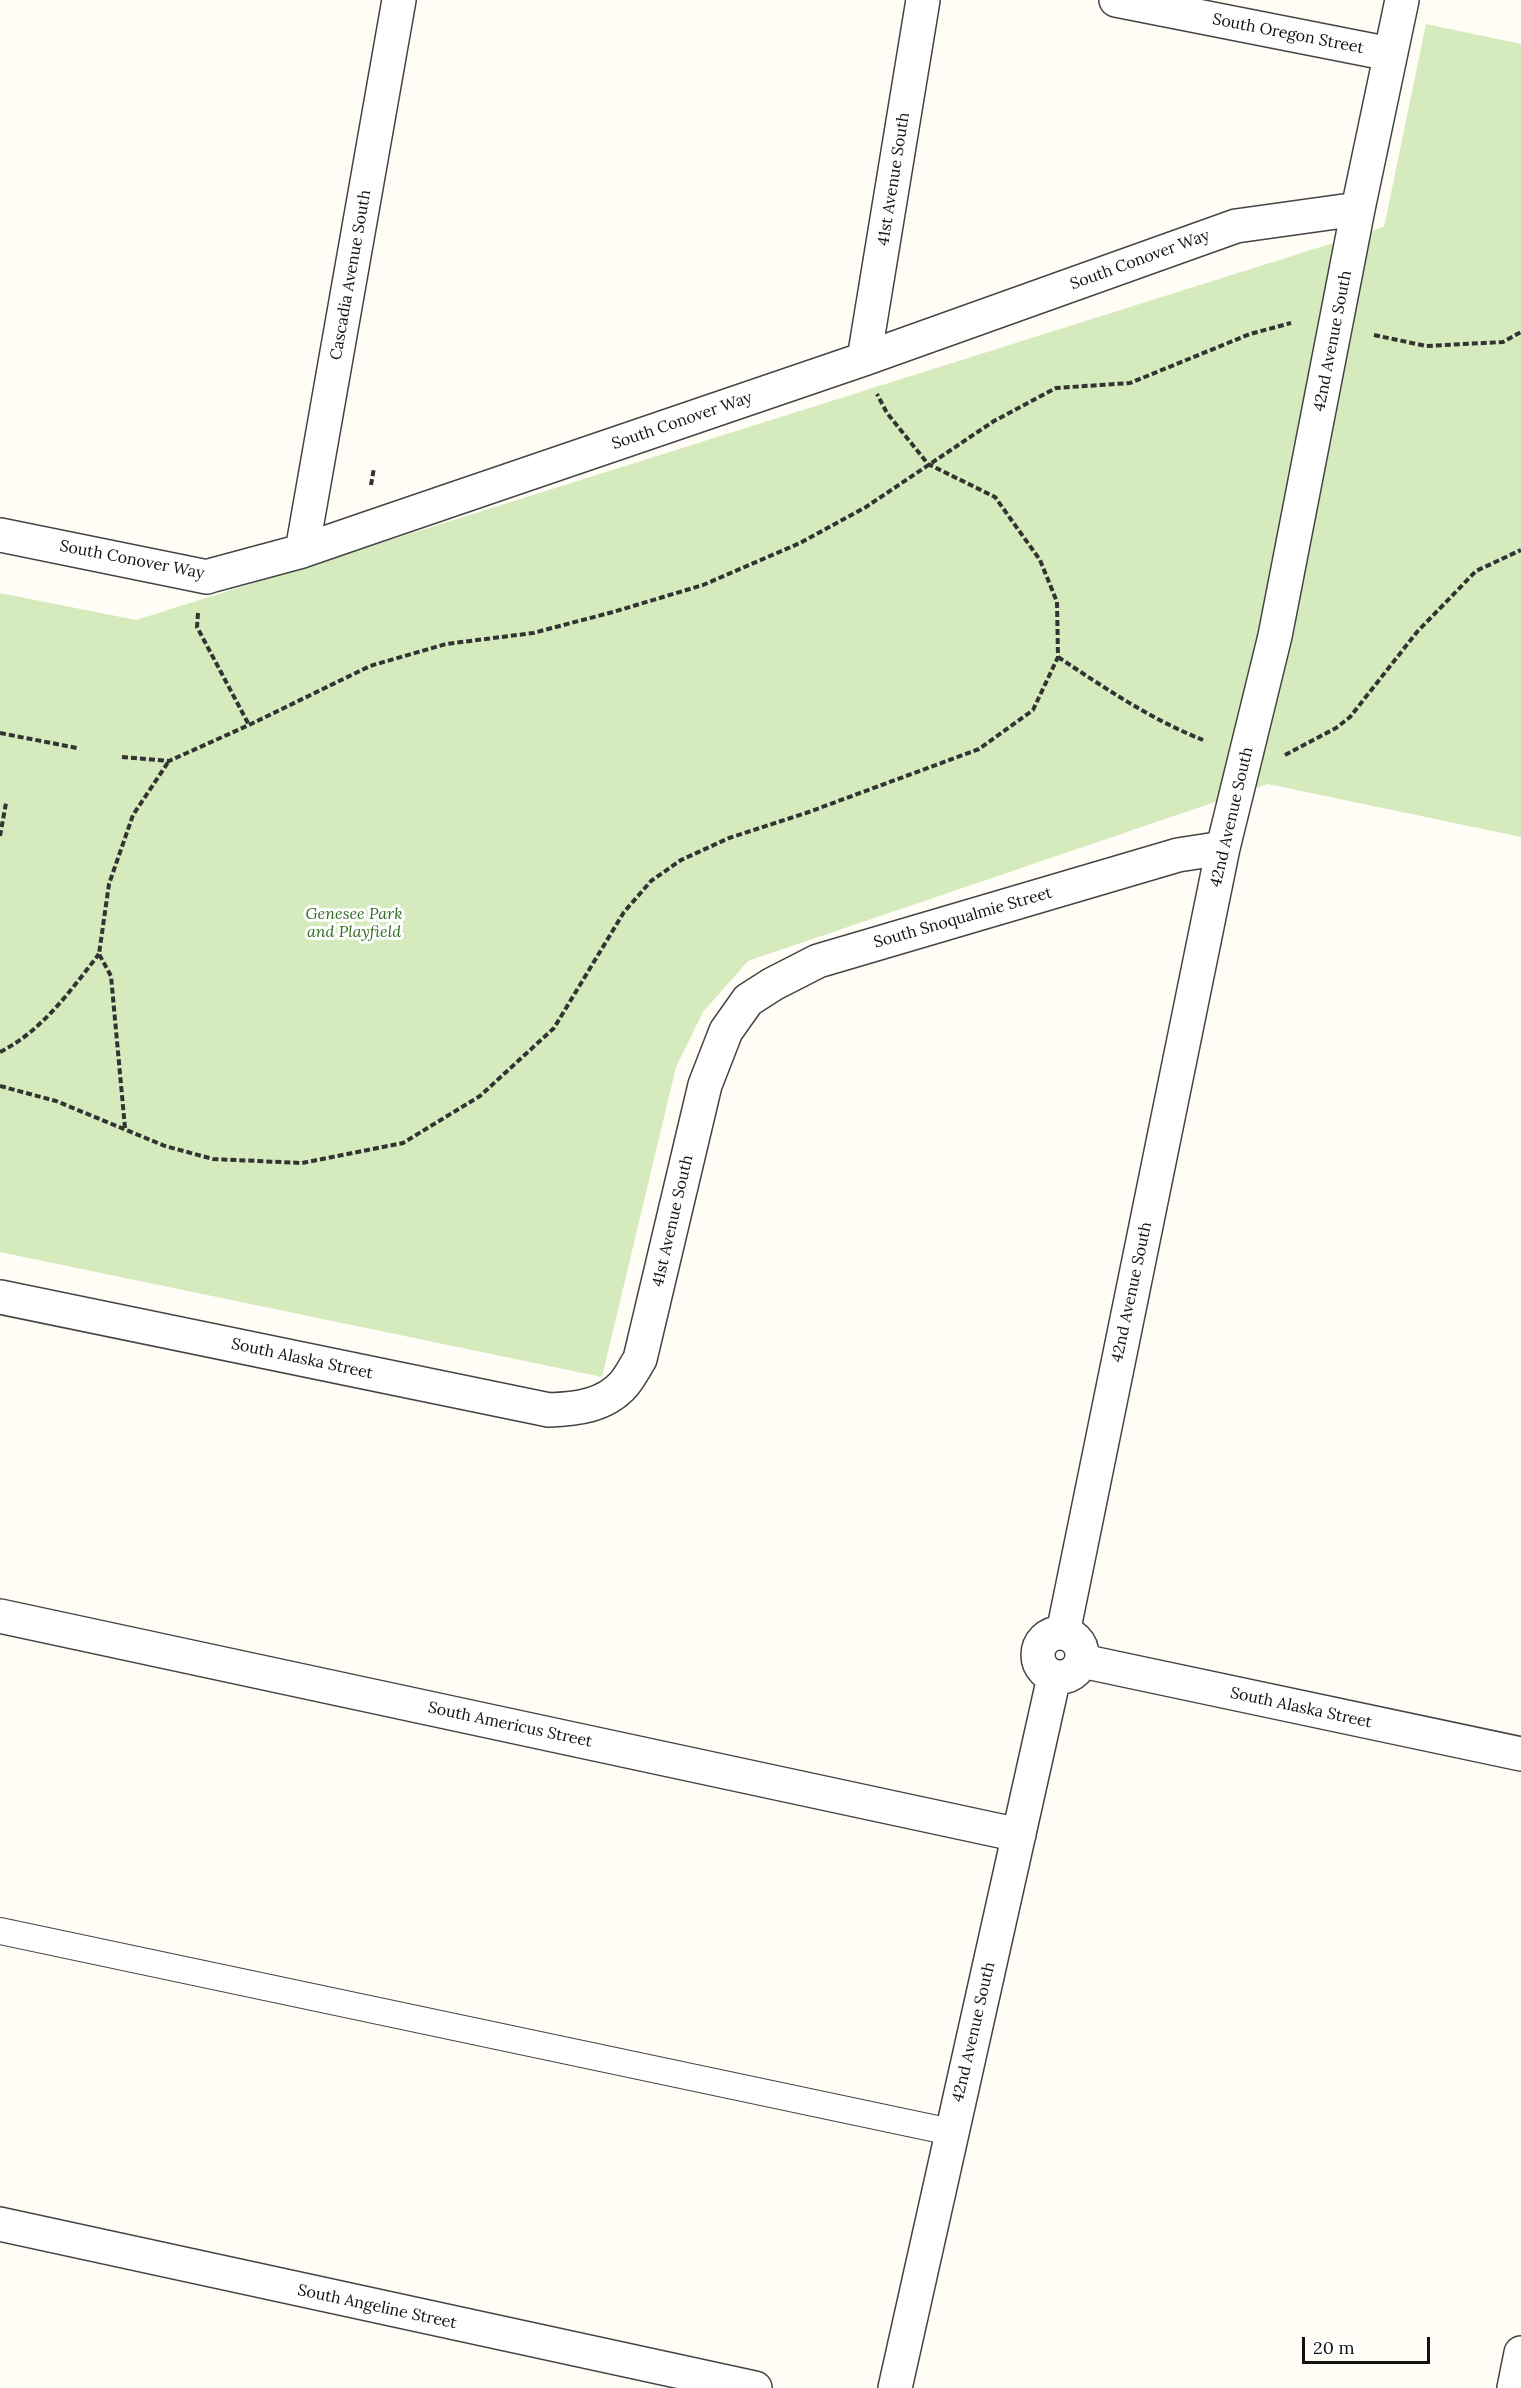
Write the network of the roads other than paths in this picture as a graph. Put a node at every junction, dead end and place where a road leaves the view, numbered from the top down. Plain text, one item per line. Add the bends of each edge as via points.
1 (399, 0) edge
2 (924, 0) edge
3 (1116, 0) edge
4 (1402, 0) edge
5 (1390, 54) junction
6 (1358, 209) junction
7 (868, 371) junction
8 (0, 535) edge
9 (302, 550) junction
10 (1223, 848) junction
11 (726, 1031) joint
12 (0, 1297) edge
13 (604, 1400) joint
14 (0, 1616) edge
15 (1063, 1633) junction
16 (1082, 1661) junction
17 (1054, 1677) junction
18 (1521, 1754) edge
19 (1019, 1835) junction
20 (0, 1931) edge
21 (951, 2132) junction
22 (0, 2224) edge
23 (1521, 2353) edge
24 (755, 2388) edge
25 (895, 2388) edge
26 (1514, 2388) edge

1 - 9 street, Cascadia Avenue South
2 - 7 street, 41st Avenue South
3 - 5 street, South Oregon Street
4 - 5 street, 42nd Avenue South
5 - 6 street, 42nd Avenue South
6 - 7 street, South Conover Way via 1236,226
6 - 10 street, 42nd Avenue South via 1275,636
7 - 9 street, South Conover Way
8 - 9 street, South Conover Way via 207,577
10 - 11 street, South Snoqualmie Street via 1178,855 818,961 748,1000
10 - 15 street, 42nd Avenue South
11 - 13 street, 41st Avenue South via 705,1085 640,1359 624,1384
12 - 13 street, South Alaska Street via 549,1410 577,1409
14 - 19 street, South Americus Street
15 - 16 street via 1078,1642
15 - 17 street via 1044,1639 1038,1652 1040,1666
16 - 17 street via 1072,1675
16 - 18 street, South Alaska Street
17 - 19 street, 42nd Avenue South
19 - 21 street, 42nd Avenue South
20 - 21 lane
21 - 25 street, 42nd Avenue South
22 - 24 street, South Angeline Street
23 - 26 street

